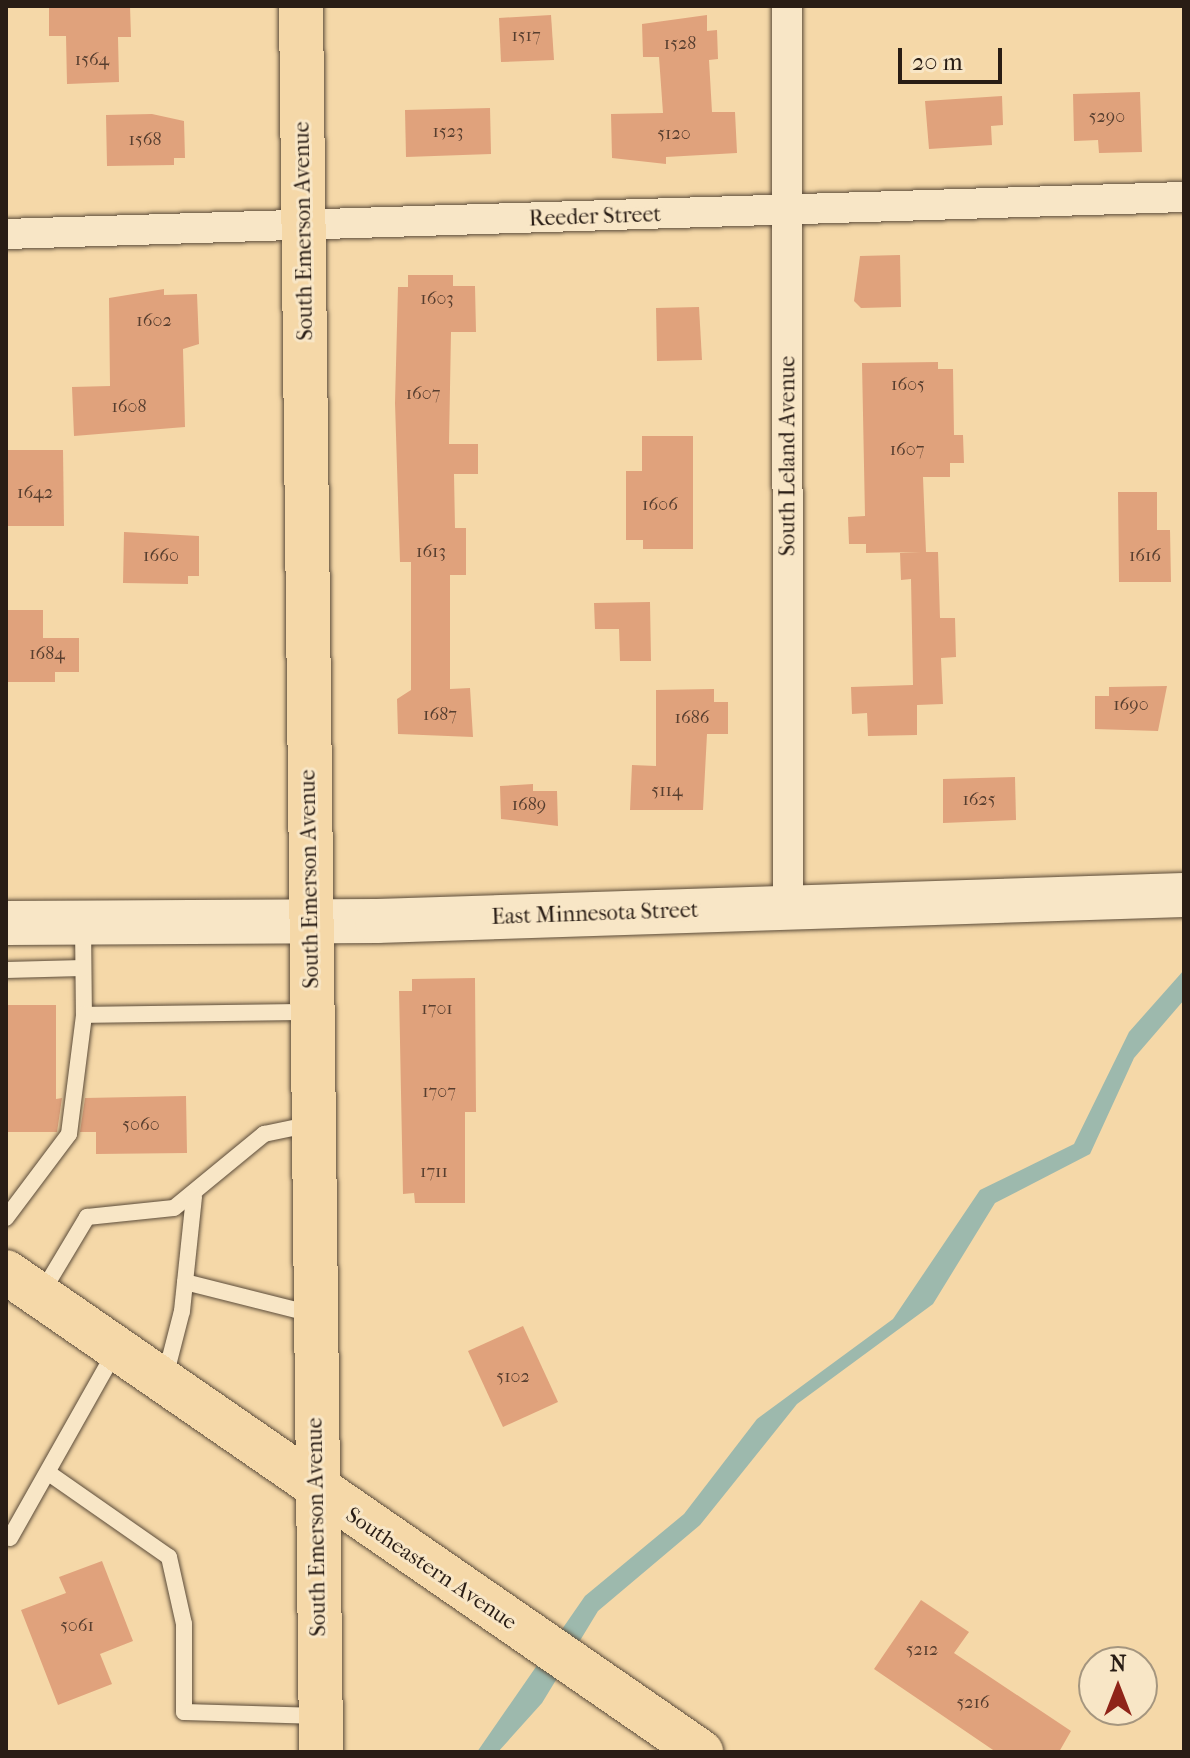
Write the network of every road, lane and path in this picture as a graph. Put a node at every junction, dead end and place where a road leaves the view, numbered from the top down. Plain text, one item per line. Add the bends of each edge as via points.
1 (301, 6) edge
2 (787, 6) edge
3 (1184, 197) edge
4 (789, 211) junction
5 (304, 227) junction
6 (6, 234) edge
7 (1184, 895) edge
8 (788, 907) junction
9 (311, 917) junction
10 (83, 922) junction
11 (6, 923) edge
12 (83, 968) junction
13 (6, 970) edge
14 (312, 1012) junction
15 (84, 1015) junction
16 (313, 1124) junction
17 (194, 1197) junction
18 (6, 1218) edge
19 (185, 1282) junction
20 (23, 1284) edge
21 (314, 1315) junction
22 (116, 1350) junction
23 (163, 1384) junction
24 (50, 1474) junction
25 (316, 1492) junction
26 (10, 1538) dead end
27 (320, 1734) edge
28 (701, 1752) edge

1 - 5 main road, South Emerson Avenue
2 - 4 street, South Leland Avenue
3 - 4 street, Reeder Street
4 - 5 street, Reeder Street
4 - 8 street, South Leland Avenue
5 - 6 street, Reeder Street
5 - 9 main road, South Emerson Avenue
7 - 8 street, East Minnesota Street
8 - 9 street, East Minnesota Street via 377,921
9 - 10 street, East Minnesota Street
9 - 14 main road, South Emerson Avenue
10 - 11 street, East Minnesota Street
10 - 12 lane
12 - 13 lane
12 - 15 lane
14 - 15 lane
14 - 16 main road, South Emerson Avenue
15 - 18 lane via 69,1134
16 - 17 lane via 264,1134 225,1160
16 - 21 main road, South Emerson Avenue
17 - 19 lane
17 - 20 lane via 174,1208 87,1217
19 - 21 lane
19 - 23 lane
20 - 22 main road, Southeastern Avenue
21 - 25 main road, South Emerson Avenue
22 - 23 main road, Southeastern Avenue
22 - 24 lane
23 - 25 main road, Southeastern Avenue
24 - 26 lane
24 - 27 lane via 169,1557 184,1624 184,1712
25 - 27 main road, South Emerson Avenue
25 - 28 main road, Southeastern Avenue

